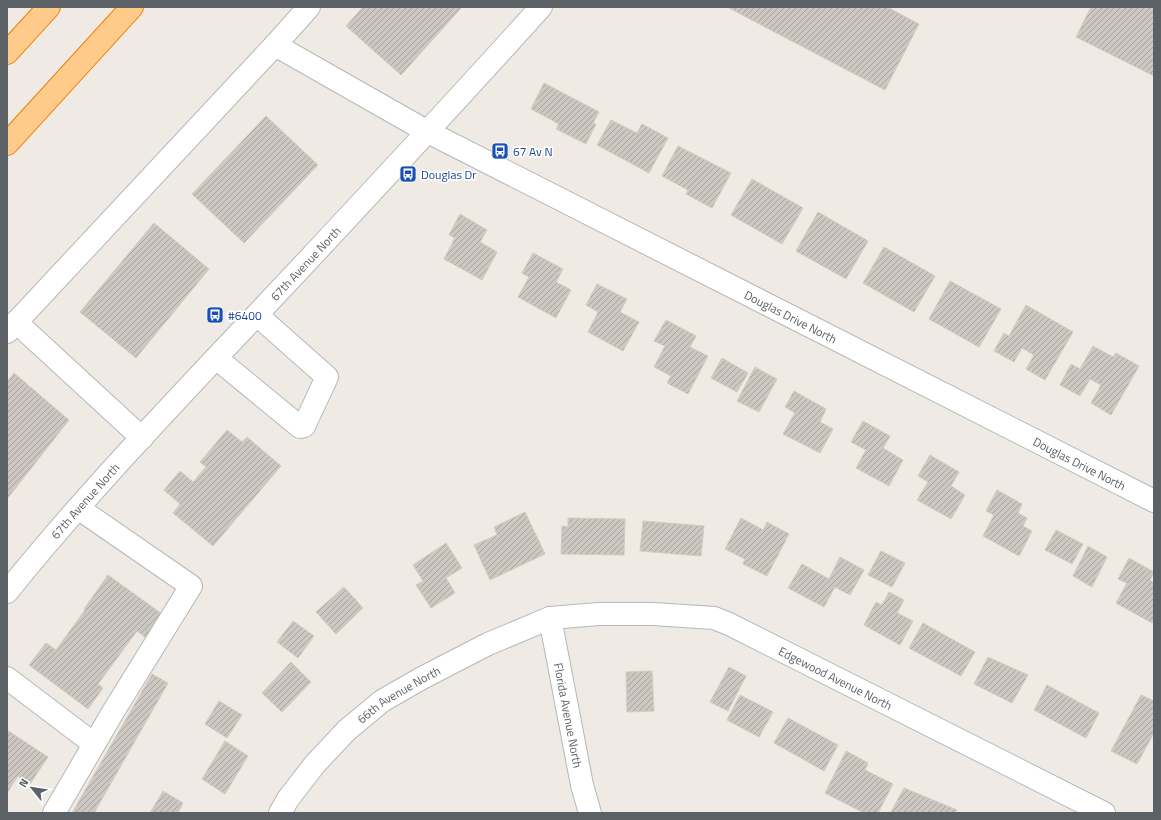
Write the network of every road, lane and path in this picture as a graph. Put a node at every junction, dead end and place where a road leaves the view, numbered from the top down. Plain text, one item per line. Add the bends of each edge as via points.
1 (49, 7) edge
2 (132, 7) edge
3 (309, 7) edge
4 (541, 7) edge
5 (275, 45) junction
6 (7, 53) edge
7 (428, 132) junction
8 (7, 144) edge
9 (257, 315) junction
10 (12, 327) edge
11 (216, 358) junction
12 (142, 438) junction
13 (1154, 501) edge
14 (78, 508) junction
15 (7, 592) edge
16 (550, 618) junction
17 (7, 678) edge
18 (94, 744) junction
19 (54, 813) edge
20 (280, 813) edge
21 (590, 813) edge
22 (1104, 813) edge

1 - 6 highway
2 - 8 highway
3 - 5 street
4 - 7 street, 67th Avenue North
5 - 7 street, Douglas Drive North
5 - 10 street
7 - 9 street, 67th Avenue North
7 - 13 street, Douglas Drive North
9 - 11 street, 67th Avenue North
9 - 11 street via 327,377 304,426 300,427
10 - 12 street
11 - 12 street, 67th Avenue North
12 - 14 street, 67th Avenue North
14 - 15 street, 67th Avenue North
14 - 18 street via 191,586
16 - 20 street, 66th Avenue North via 488,644 382,701 314,764
16 - 21 street, Florida Avenue North via 582,785
16 - 22 street, Edgewood Avenue North via 599,614 714,618
17 - 18 street
18 - 19 street

